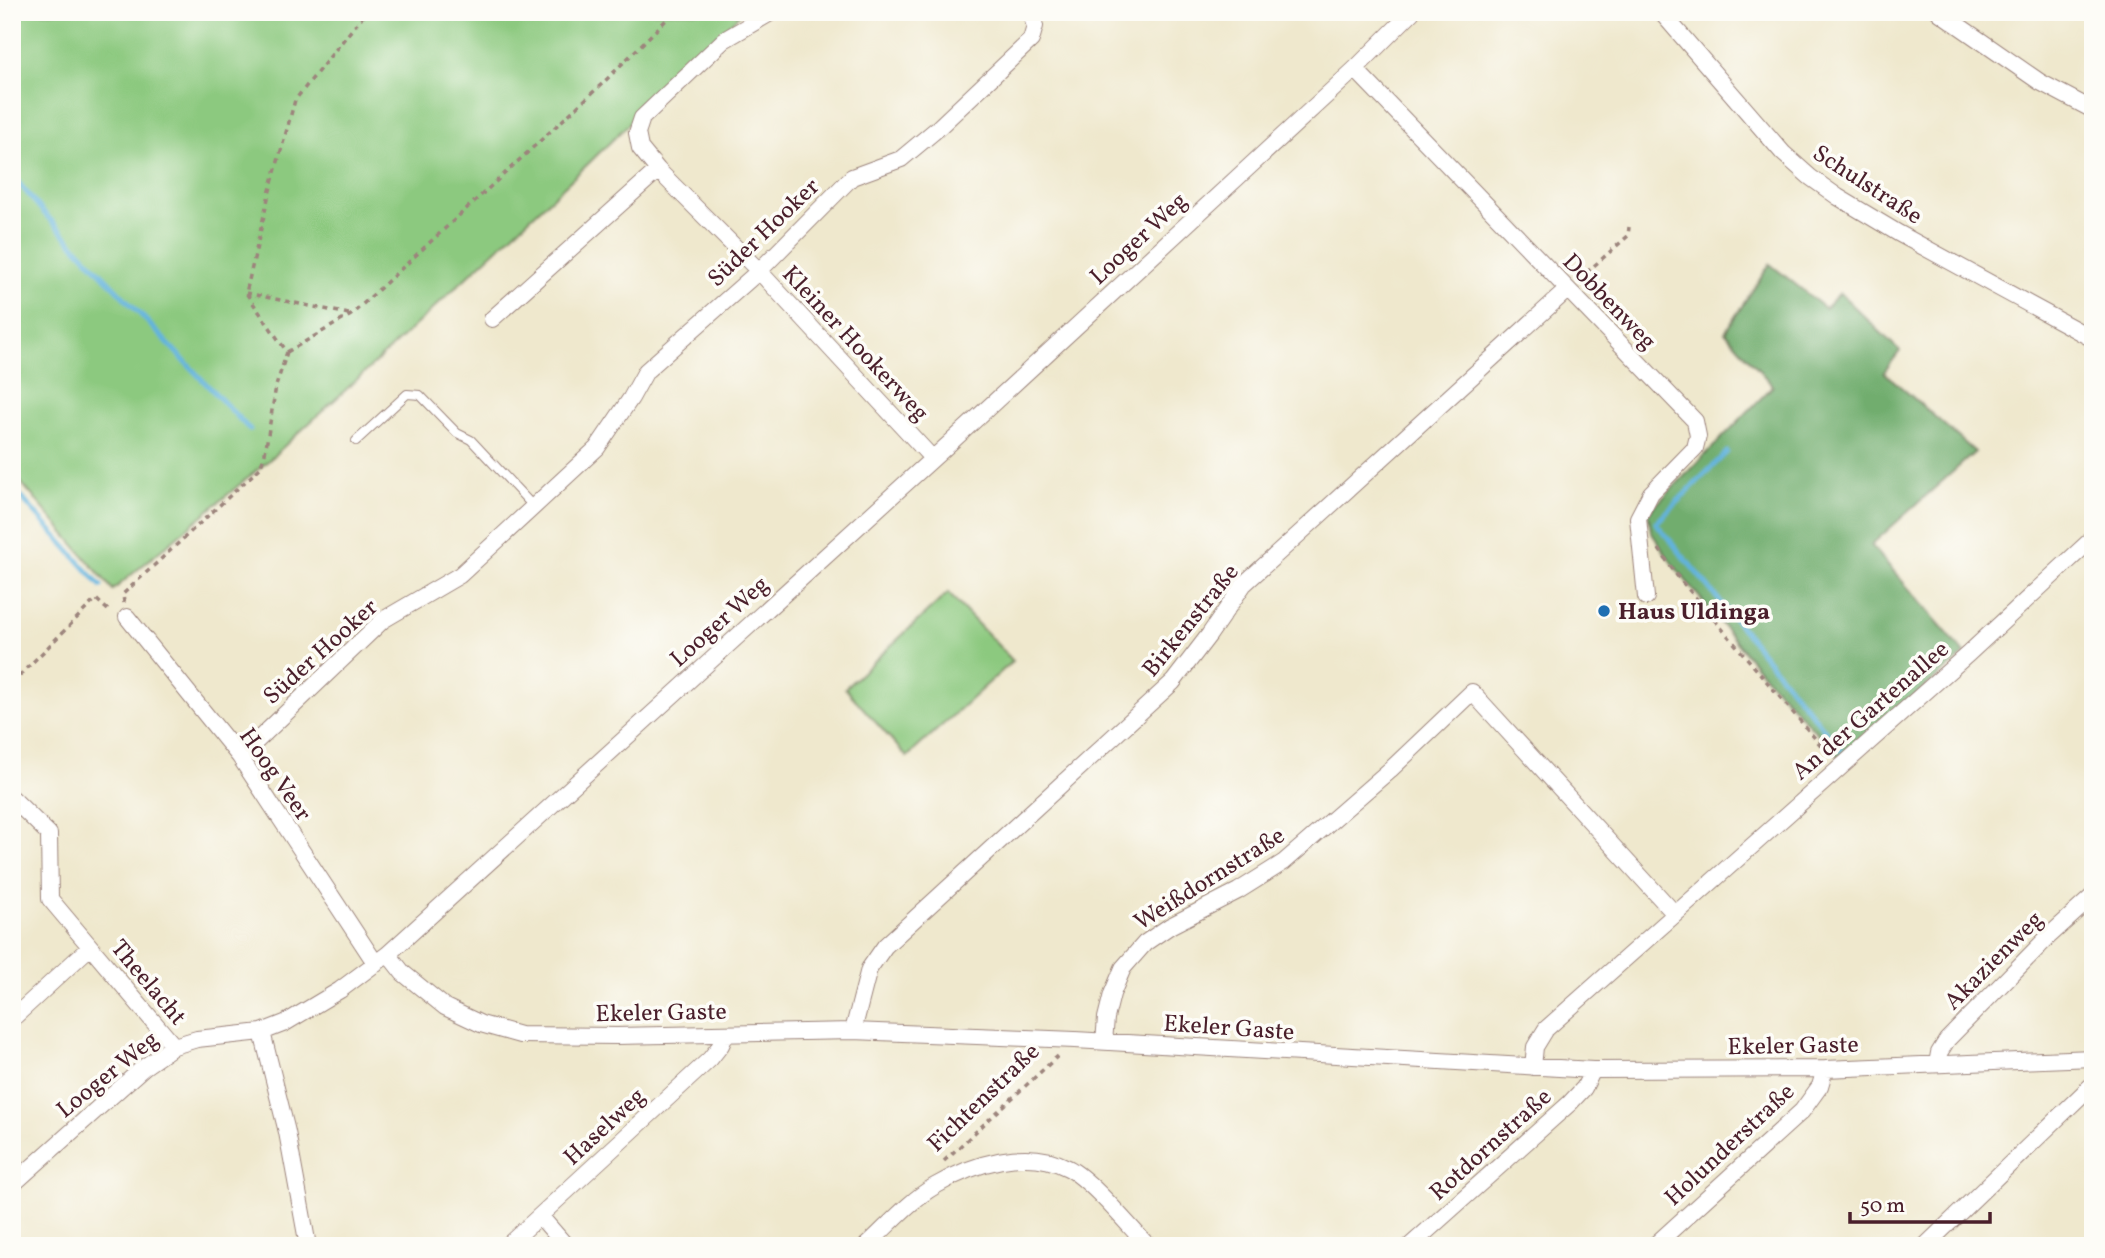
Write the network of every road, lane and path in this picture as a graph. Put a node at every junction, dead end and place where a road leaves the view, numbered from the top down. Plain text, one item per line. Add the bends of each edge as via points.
1 (366, 12) edge
2 (674, 12) edge
3 (772, 12) edge
4 (1030, 12) edge
5 (1412, 12) edge
6 (1661, 12) edge
7 (1939, 12) edge
8 (1355, 69) junction
9 (2093, 110) edge
10 (658, 170) junction
11 (1629, 227) dead end
12 (759, 271) junction
13 (1567, 290) junction
14 (246, 293) junction
15 (351, 315) junction
16 (492, 319) dead end
17 (2093, 339) edge
18 (287, 352) junction
19 (356, 441) dead end
20 (932, 458) junction
21 (533, 506) junction
22 (2093, 538) edge
23 (1658, 547) dead end
24 (1646, 597) dead end
25 (127, 617) junction
26 (12, 683) edge
27 (240, 757) junction
28 (1839, 766) junction
29 (12, 798) edge
30 (2093, 896) edge
31 (1675, 914) junction
32 (90, 947) junction
33 (382, 959) junction
34 (12, 1018) edge
35 (853, 1031) junction
36 (262, 1032) junction
37 (726, 1034) junction
38 (1075, 1041) junction
39 (1104, 1042) junction
40 (174, 1046) junction
41 (2093, 1058) edge
42 (1937, 1064) junction
43 (1533, 1067) junction
44 (1825, 1069) junction
45 (1593, 1070) junction
46 (2093, 1084) edge
47 (12, 1185) edge
48 (935, 1186) junction
49 (540, 1216) junction
50 (309, 1246) edge
51 (507, 1246) edge
52 (566, 1246) edge
53 (866, 1246) edge
54 (1148, 1246) edge
55 (1410, 1246) edge
56 (1654, 1246) edge
57 (1925, 1246) edge

1 - 14 path via 295,100
2 - 15 path
3 - 10 street, Kleiner Hookerweg via 724,40 642,118 637,133 640,148
4 - 12 street, Süder Hooker via 1035,26 1031,40 901,159 852,177
5 - 8 street, Looger Weg
6 - 17 street, Schulstraße via 1783,153 1810,177 1898,233
7 - 9 street via 2040,82
8 - 13 street, Dobbenweg
8 - 20 street, Looger Weg
10 - 12 street, Kleiner Hookerweg
10 - 16 street
11 - 13 path via 1628,236
12 - 20 street, Kleiner Hookerweg
12 - 21 street, Süder Hooker via 646,370 597,448
13 - 24 street, Dobbenweg via 1695,421 1695,448 1651,493 1638,518
13 - 35 street, Birkenstraße via 1244,584 1173,682 885,946 869,969
14 - 15 path
14 - 18 path
15 - 18 path
18 - 25 path via 260,468 123,594
19 - 21 lane via 407,394 420,395 457,433 471,440
20 - 33 street, Looger Weg
21 - 27 street, Süder Hooker via 460,575 383,620
22 - 28 street, An der Gartenallee
23 - 28 path
25 - 26 path via 117,618 96,599
25 - 27 street, Hoog Veer
27 - 33 street, Hoog Veer
28 - 31 street, An der Gartenallee
29 - 32 street, Theelacht via 49,834 50,900
30 - 42 street, Akazienweg via 1947,1040
31 - 39 street, Weißdornstraße via 1472,692 1284,862 1144,943 1124,968 1112,994
31 - 43 street, An der Gartenallee via 1546,1029 1535,1047
32 - 34 street, Theelacht
32 - 40 street, Theelacht
33 - 36 street, Looger Weg via 340,990
33 - 37 street, Ekeler Gaste via 445,1007 520,1035
35 - 37 street, Ekeler Gaste
35 - 38 street, Ekeler Gaste
36 - 40 street, Looger Weg
36 - 50 street
37 - 49 street, Haselweg via 710,1059
38 - 39 street, Ekeler Gaste
38 - 48 path, Fichtenstraße via 942,1163
39 - 43 street, Ekeler Gaste
40 - 47 street, Looger Weg via 144,1067
41 - 42 street, Ekeler Gaste
42 - 44 street, Ekeler Gaste
43 - 45 street, Ekeler Gaste
44 - 45 street, Ekeler Gaste
44 - 56 street, Holunderstraße via 1820,1086 1802,1111
45 - 55 street, Rotdornstraße via 1570,1103
46 - 57 street
48 - 53 street, Fichtenstraße
48 - 54 street via 1012,1159 1053,1161 1082,1179
49 - 51 street, Haselweg
49 - 52 street

